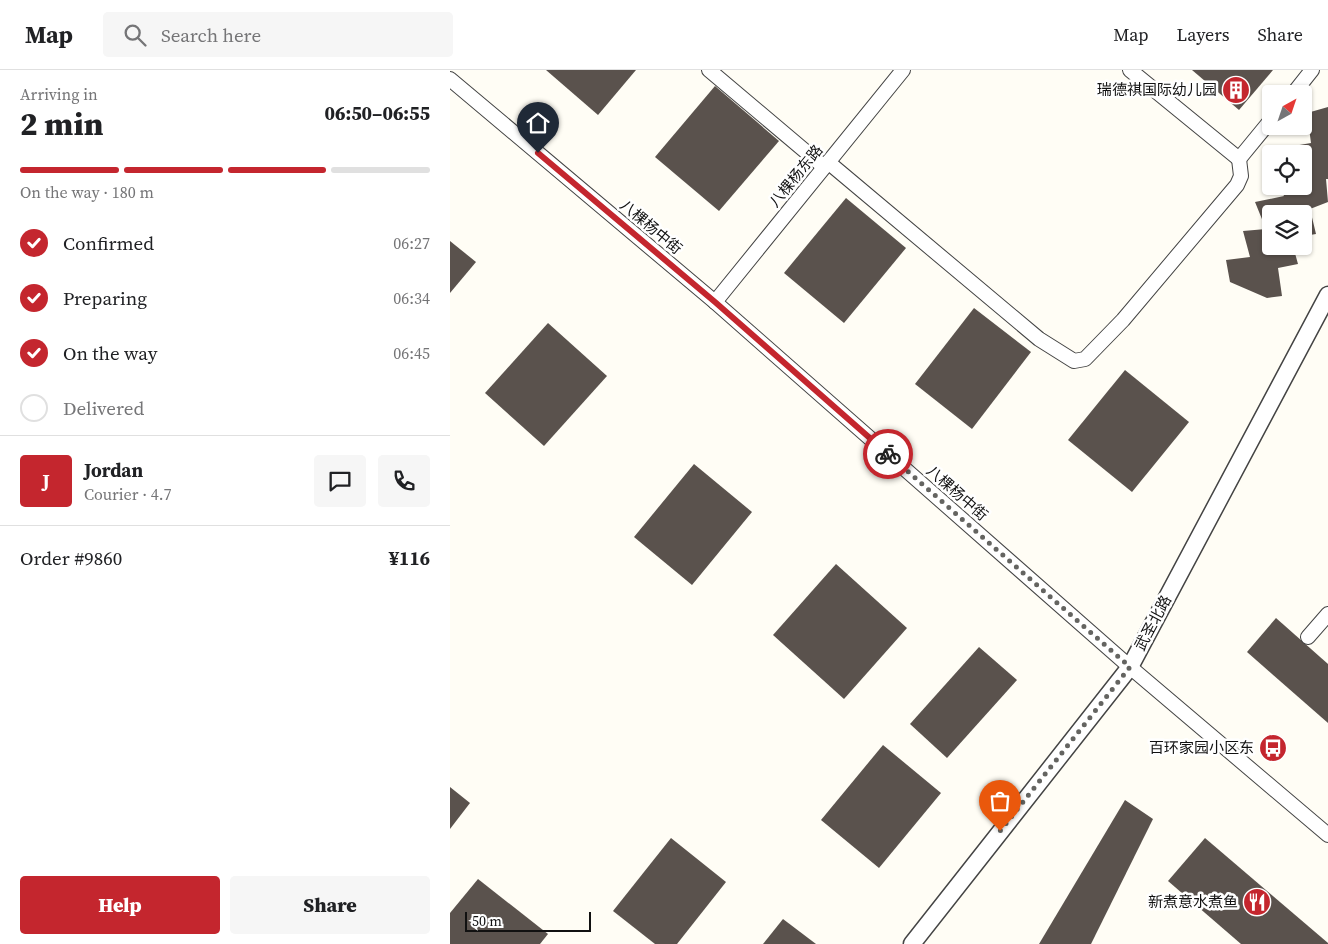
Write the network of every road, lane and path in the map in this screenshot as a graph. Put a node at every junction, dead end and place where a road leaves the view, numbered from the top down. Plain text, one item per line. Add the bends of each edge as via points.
1 (709, 70) edge
2 (903, 70) edge
3 (1130, 70) edge
4 (1312, 70) edge
5 (450, 79) edge
6 (1300, 85) edge
7 (1262, 131) edge
8 (1238, 159) junction
9 (826, 165) junction
10 (1328, 294) edge
11 (715, 302) junction
12 (1328, 614) edge
13 (1308, 637) dead end
14 (1130, 667) junction
15 (1328, 835) edge
16 (912, 944) edge

1 - 9 street
2 - 9 street, 八棵杨东路
3 - 8 street
4 - 6 street
5 - 11 street, 八棵杨中街
7 - 8 street
8 - 9 street via 1241,176 1237,185 1123,320 1085,359 1074,361 1039,339
9 - 11 street, 八棵杨东路
10 - 14 street, 武圣北路
11 - 14 street, 八棵杨中街
12 - 13 street
14 - 15 street, 八棵杨中街
14 - 16 street, 武圣北路

